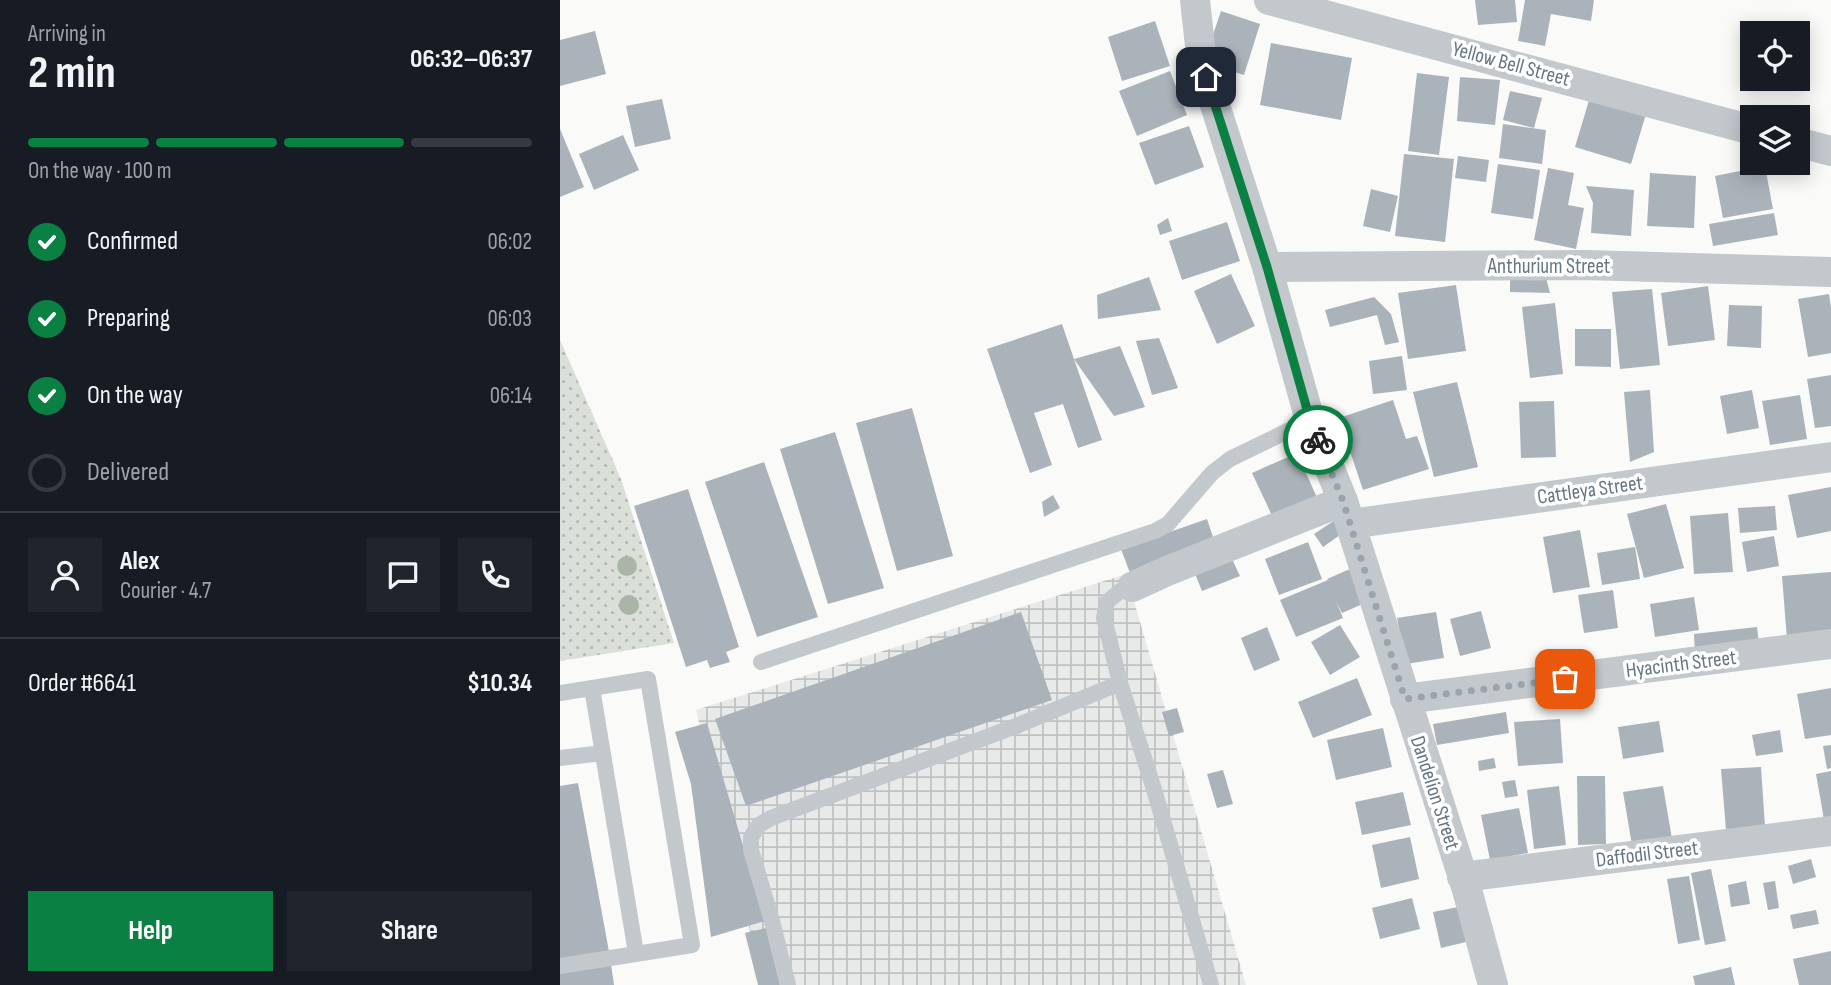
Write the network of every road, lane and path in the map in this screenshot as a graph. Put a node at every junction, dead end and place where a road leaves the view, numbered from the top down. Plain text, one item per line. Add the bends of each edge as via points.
1 (1195, 0) edge
2 (1269, 0) edge
3 (1740, 127) edge
4 (1810, 146) edge
5 (1831, 152) edge
6 (1267, 267) junction
7 (1831, 272) edge
8 (1310, 420) junction
9 (1831, 457) edge
10 (1347, 512) junction
11 (1132, 586) joint
12 (1831, 644) edge
13 (761, 662) dead end
14 (1120, 683) junction
15 (592, 688) junction
16 (560, 693) edge
17 (1405, 699) junction
18 (603, 753) junction
19 (560, 758) edge
20 (1831, 831) edge
21 (1462, 877) junction
22 (636, 953) junction
23 (560, 965) edge
24 (788, 985) edge
25 (1211, 985) edge
26 (1493, 985) edge

1 - 6 street, Dandelion Street via 1200,55
2 - 3 street, Yellow Bell Street
4 - 5 street
6 - 7 street, Anthurium Street via 1585,265
6 - 8 street, Dandelion Street
8 - 10 street, Dandelion Street
8 - 13 lane via 1230,459 1168,524 1155,531
9 - 10 street, Cattleya Street
10 - 11 street, Cattleya Street
10 - 17 street, Dandelion Street
11 - 14 lane via 1107,602 1104,618
12 - 17 street, Hyacinth Street
14 - 24 lane via 759,825 751,837 751,850
14 - 25 lane
15 - 16 lane
15 - 18 lane
15 - 22 lane via 648,679 688,918 692,944
17 - 21 street, Dandelion Street
18 - 19 lane
18 - 22 lane
20 - 21 street, Daffodil Street
21 - 26 street, Dandelion Street
22 - 23 lane

